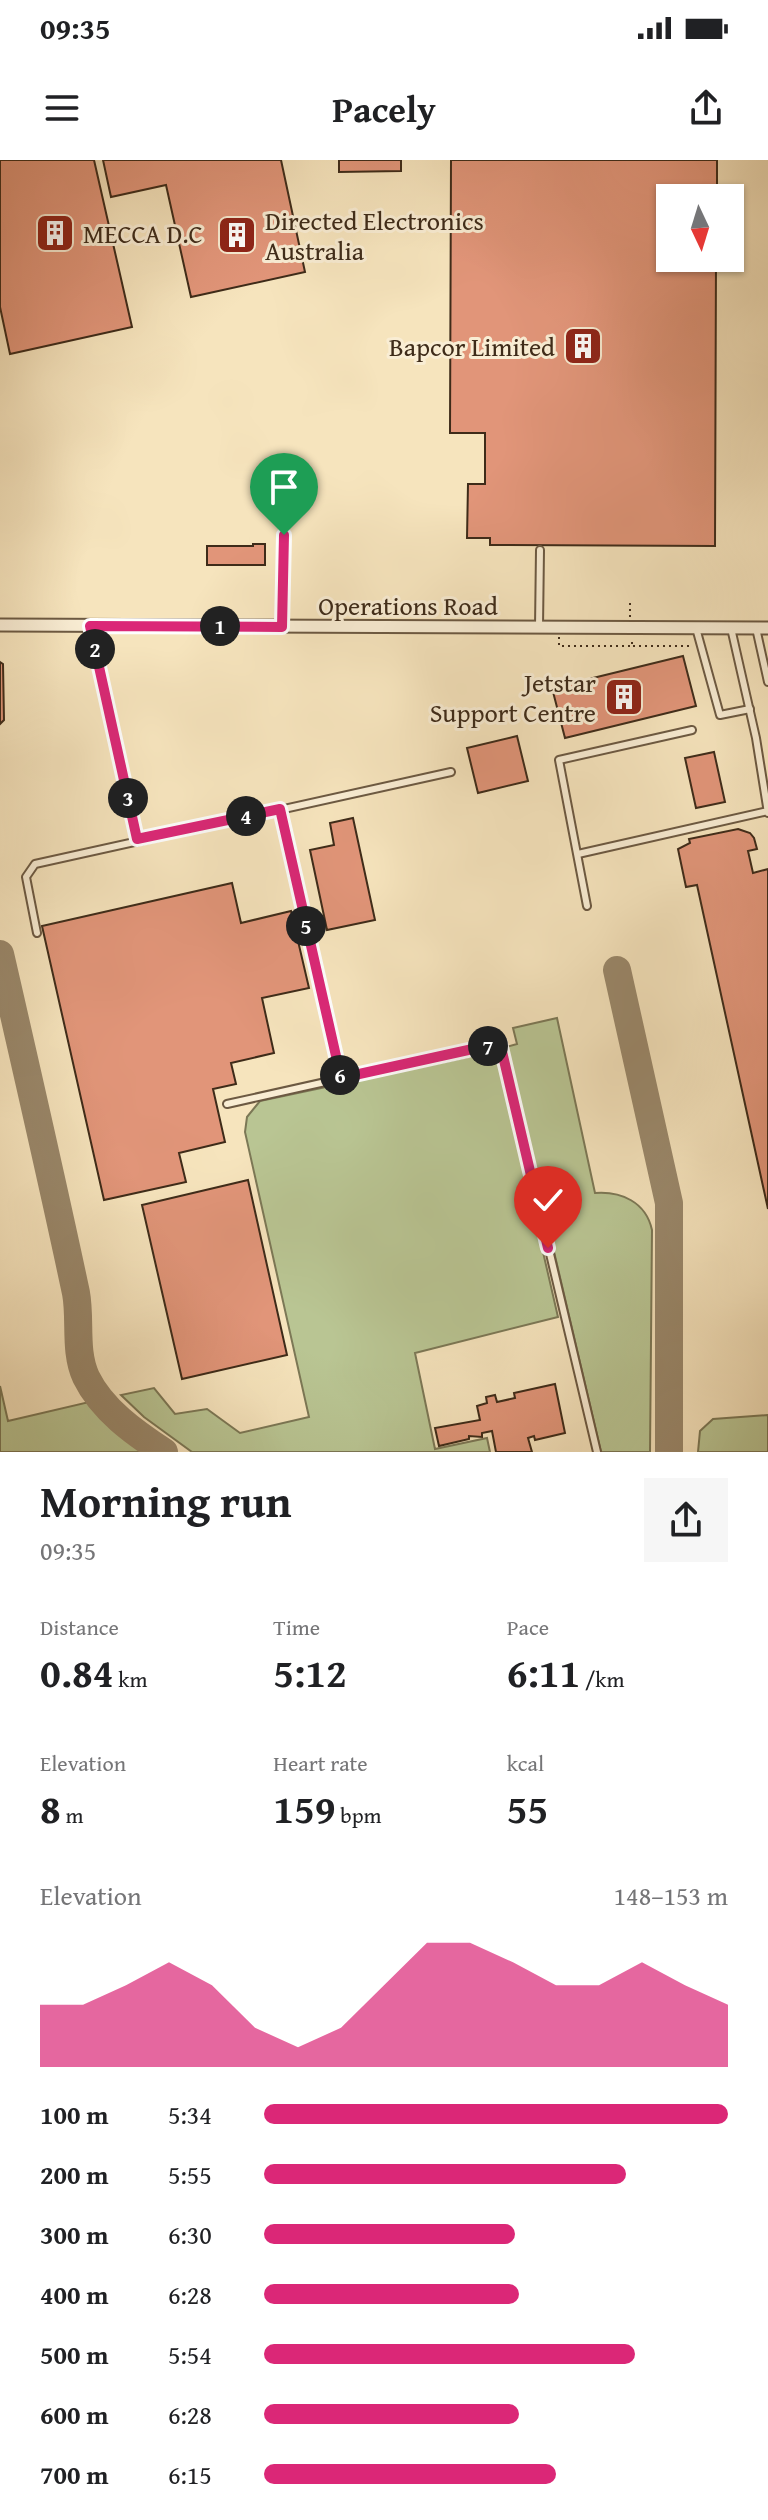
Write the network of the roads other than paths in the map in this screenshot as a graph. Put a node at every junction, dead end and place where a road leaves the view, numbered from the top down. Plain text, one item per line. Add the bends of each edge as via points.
1 (284, 535) dead end
2 (540, 550) dead end
3 (0, 625) edge
4 (90, 626) junction
5 (282, 627) junction
6 (539, 627) junction
7 (696, 628) junction
8 (730, 628) junction
9 (762, 628) edge
10 (768, 682) edge
11 (750, 709) junction
12 (692, 730) dead end
13 (451, 772) dead end
14 (280, 809) junction
15 (768, 812) edge
16 (137, 839) junction
17 (578, 854) junction
18 (587, 906) dead end
19 (37, 933) dead end
20 (341, 1078) junction
21 (227, 1104) dead end
22 (597, 1452) edge

1 - 5 lane
2 - 6 lane
3 - 4 street, Operations Road
4 - 5 street, Operations Road
4 - 16 lane
5 - 6 street, Operations Road
6 - 7 street, Operations Road
7 - 8 street, Operations Road
7 - 11 lane via 720,715
8 - 9 street, Operations Road
8 - 11 lane
9 - 10 lane
11 - 15 lane
12 - 17 lane via 559,760
13 - 14 lane
14 - 16 lane
14 - 20 lane
15 - 17 lane
16 - 19 lane via 30,868 27,886
17 - 18 lane
20 - 21 lane
20 - 22 lane via 500,1043

